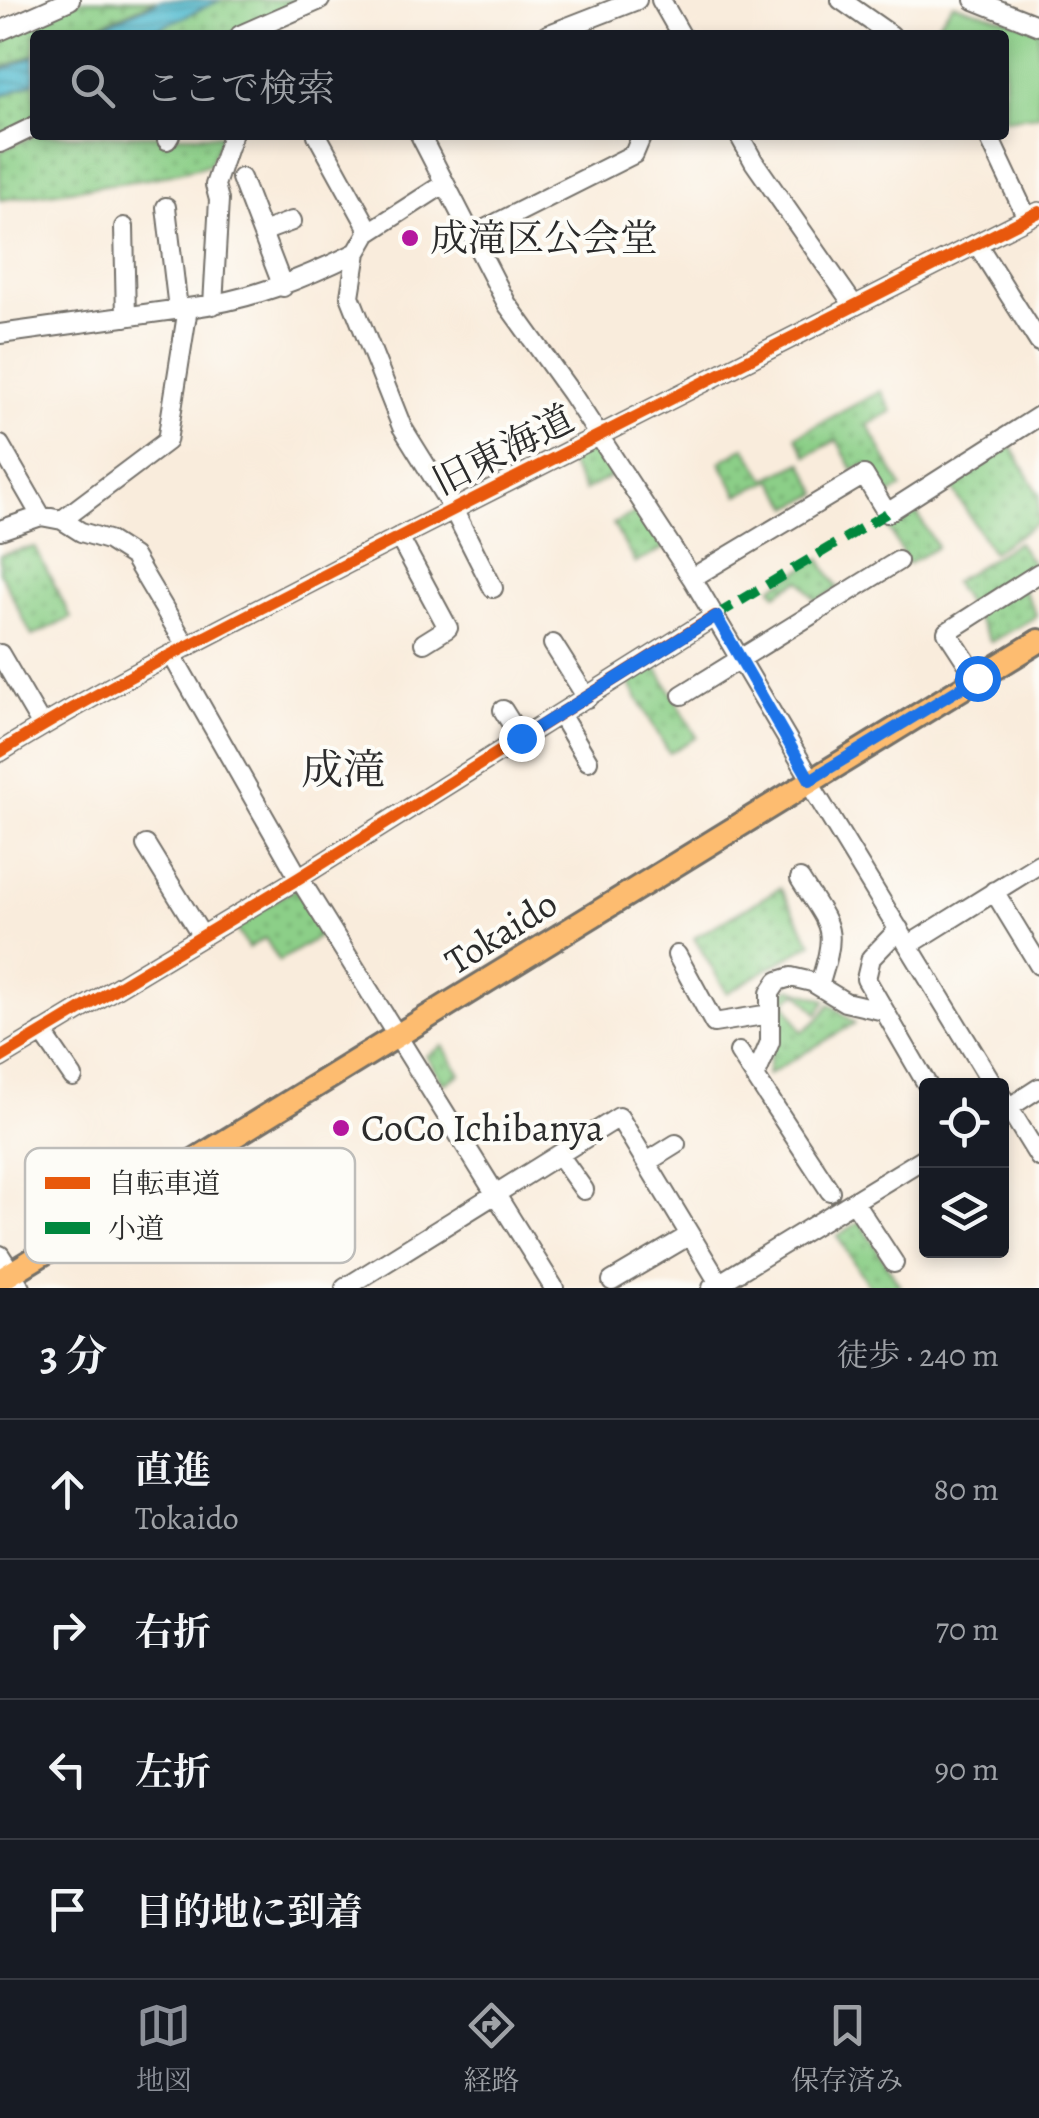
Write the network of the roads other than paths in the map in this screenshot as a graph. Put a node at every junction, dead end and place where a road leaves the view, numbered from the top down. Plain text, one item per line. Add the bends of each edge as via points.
1 (70, 0) edge
2 (320, 0) edge
3 (638, 0) edge
4 (662, 0) edge
5 (841, 0) edge
6 (974, 0) edge
7 (1039, 26) edge
8 (255, 30) edge
9 (559, 30) edge
10 (678, 30) edge
11 (885, 30) edge
12 (0, 31) edge
13 (30, 128) edge
14 (230, 140) edge
15 (319, 140) edge
16 (422, 140) edge
17 (640, 140) edge
18 (742, 140) edge
19 (991, 140) edge
20 (0, 143) edge
21 (241, 178) dead end
22 (444, 184) junction
23 (166, 207) dead end
24 (1033, 215) edge
25 (292, 221) dead end
26 (124, 227) dead end
27 (262, 232) junction
28 (368, 234) junction
29 (473, 235) junction
30 (978, 244) junction
31 (357, 252) junction
32 (283, 287) junction
33 (853, 304) junction
34 (212, 305) junction
35 (183, 309) junction
36 (126, 317) junction
37 (0, 334) edge
38 (1039, 342) edge
39 (1039, 416) edge
40 (598, 436) junction
41 (0, 444) edge
42 (453, 509) junction
43 (41, 516) junction
44 (62, 520) junction
45 (0, 530) edge
46 (399, 537) junction
47 (898, 561) dead end
48 (1039, 572) edge
49 (692, 578) junction
50 (493, 588) dead end
51 (716, 616) junction
52 (1039, 640) edge
53 (424, 643) dead end
54 (554, 644) dead end
55 (180, 651) junction
56 (0, 654) edge
57 (740, 659) junction
58 (977, 678) junction
59 (682, 695) dead end
60 (587, 698) junction
61 (502, 710) dead end
62 (560, 714) junction
63 (42, 726) junction
64 (521, 738) junction
65 (0, 752) edge
66 (588, 760) dead end
67 (809, 780) junction
68 (146, 846) dead end
69 (1039, 864) edge
70 (299, 878) junction
71 (800, 879) dead end
72 (994, 892) junction
73 (202, 936) junction
74 (904, 937) junction
75 (677, 955) dead end
76 (1039, 965) edge
77 (819, 986) junction
78 (884, 1011) junction
79 (770, 1014) junction
80 (42, 1032) junction
81 (399, 1037) junction
82 (739, 1052) dead end
83 (0, 1058) edge
84 (73, 1077) dead end
85 (755, 1077) junction
86 (923, 1078) edge
87 (989, 1078) edge
88 (1039, 1088) edge
89 (1009, 1103) edge
90 (1009, 1113) edge
91 (676, 1144) dead end
92 (216, 1148) edge
93 (559, 1155) junction
94 (1039, 1157) edge
95 (919, 1161) edge
96 (646, 1162) junction
97 (584, 1190) dead end
98 (830, 1191) dead end
99 (495, 1196) junction
100 (854, 1202) junction
101 (690, 1234) junction
102 (894, 1264) dead end
103 (612, 1281) dead end
104 (716, 1286) edge
105 (345, 1288) edge
106 (554, 1288) edge

1 - 12 street
2 - 8 street
3 - 9 street
4 - 10 street
5 - 11 street
6 - 7 street
13 - 20 street
14 - 34 street via 215,185
15 - 28 street
16 - 22 street
17 - 29 street via 634,154
18 - 33 street
19 - 24 street
21 - 27 street
22 - 28 street
22 - 29 street
23 - 35 street
24 - 30 street, 旧東海道
25 - 27 street
26 - 36 street
27 - 32 street
28 - 31 street
29 - 40 street via 507,304
30 - 33 street, 旧東海道
30 - 38 street
31 - 32 street
31 - 42 street via 350,296 402,428
32 - 34 street
33 - 40 street, 旧東海道
34 - 35 street
35 - 36 street
35 - 44 street via 167,442
36 - 37 street
39 - 49 street via 887,513 864,475
40 - 42 street, 旧東海道
40 - 49 street
41 - 43 street
42 - 46 street, 旧東海道
42 - 50 street
43 - 44 street
43 - 45 street
44 - 55 street via 134,556
46 - 53 street via 448,628
46 - 55 street, 旧東海道
47 - 57 street
48 - 58 street via 947,632
49 - 51 street
51 - 57 street
51 - 60 street
52 - 58 main road, Tokaido
54 - 60 street
55 - 63 street, 旧東海道
55 - 70 street
56 - 63 street
57 - 59 street
57 - 67 street
58 - 67 main road, Tokaido
60 - 62 street
61 - 64 street
62 - 64 street
62 - 66 street
63 - 65 street, 旧東海道
64 - 70 street
67 - 74 street
67 - 81 main road, Tokaido
68 - 73 street
69 - 72 street
70 - 73 street
70 - 81 street
71 - 77 street via 830,926 832,946
72 - 74 street
72 - 76 street
73 - 80 street
74 - 78 street via 870,958 866,980
74 - 87 street
75 - 79 street via 714,1023
77 - 78 street via 846,1002
77 - 79 street via 791,977 778,981
78 - 86 street
79 - 85 street via 770,1042
80 - 83 street
80 - 84 street
81 - 92 main road, Tokaido
81 - 99 street
82 - 85 street
85 - 98 street
88 - 89 street
90 - 94 street
91 - 96 street
93 - 96 street via 619,1116
93 - 97 street
93 - 99 street
95 - 100 street
96 - 101 street
99 - 105 street
99 - 106 street
100 - 102 street
100 - 104 street
101 - 103 street
101 - 104 street

